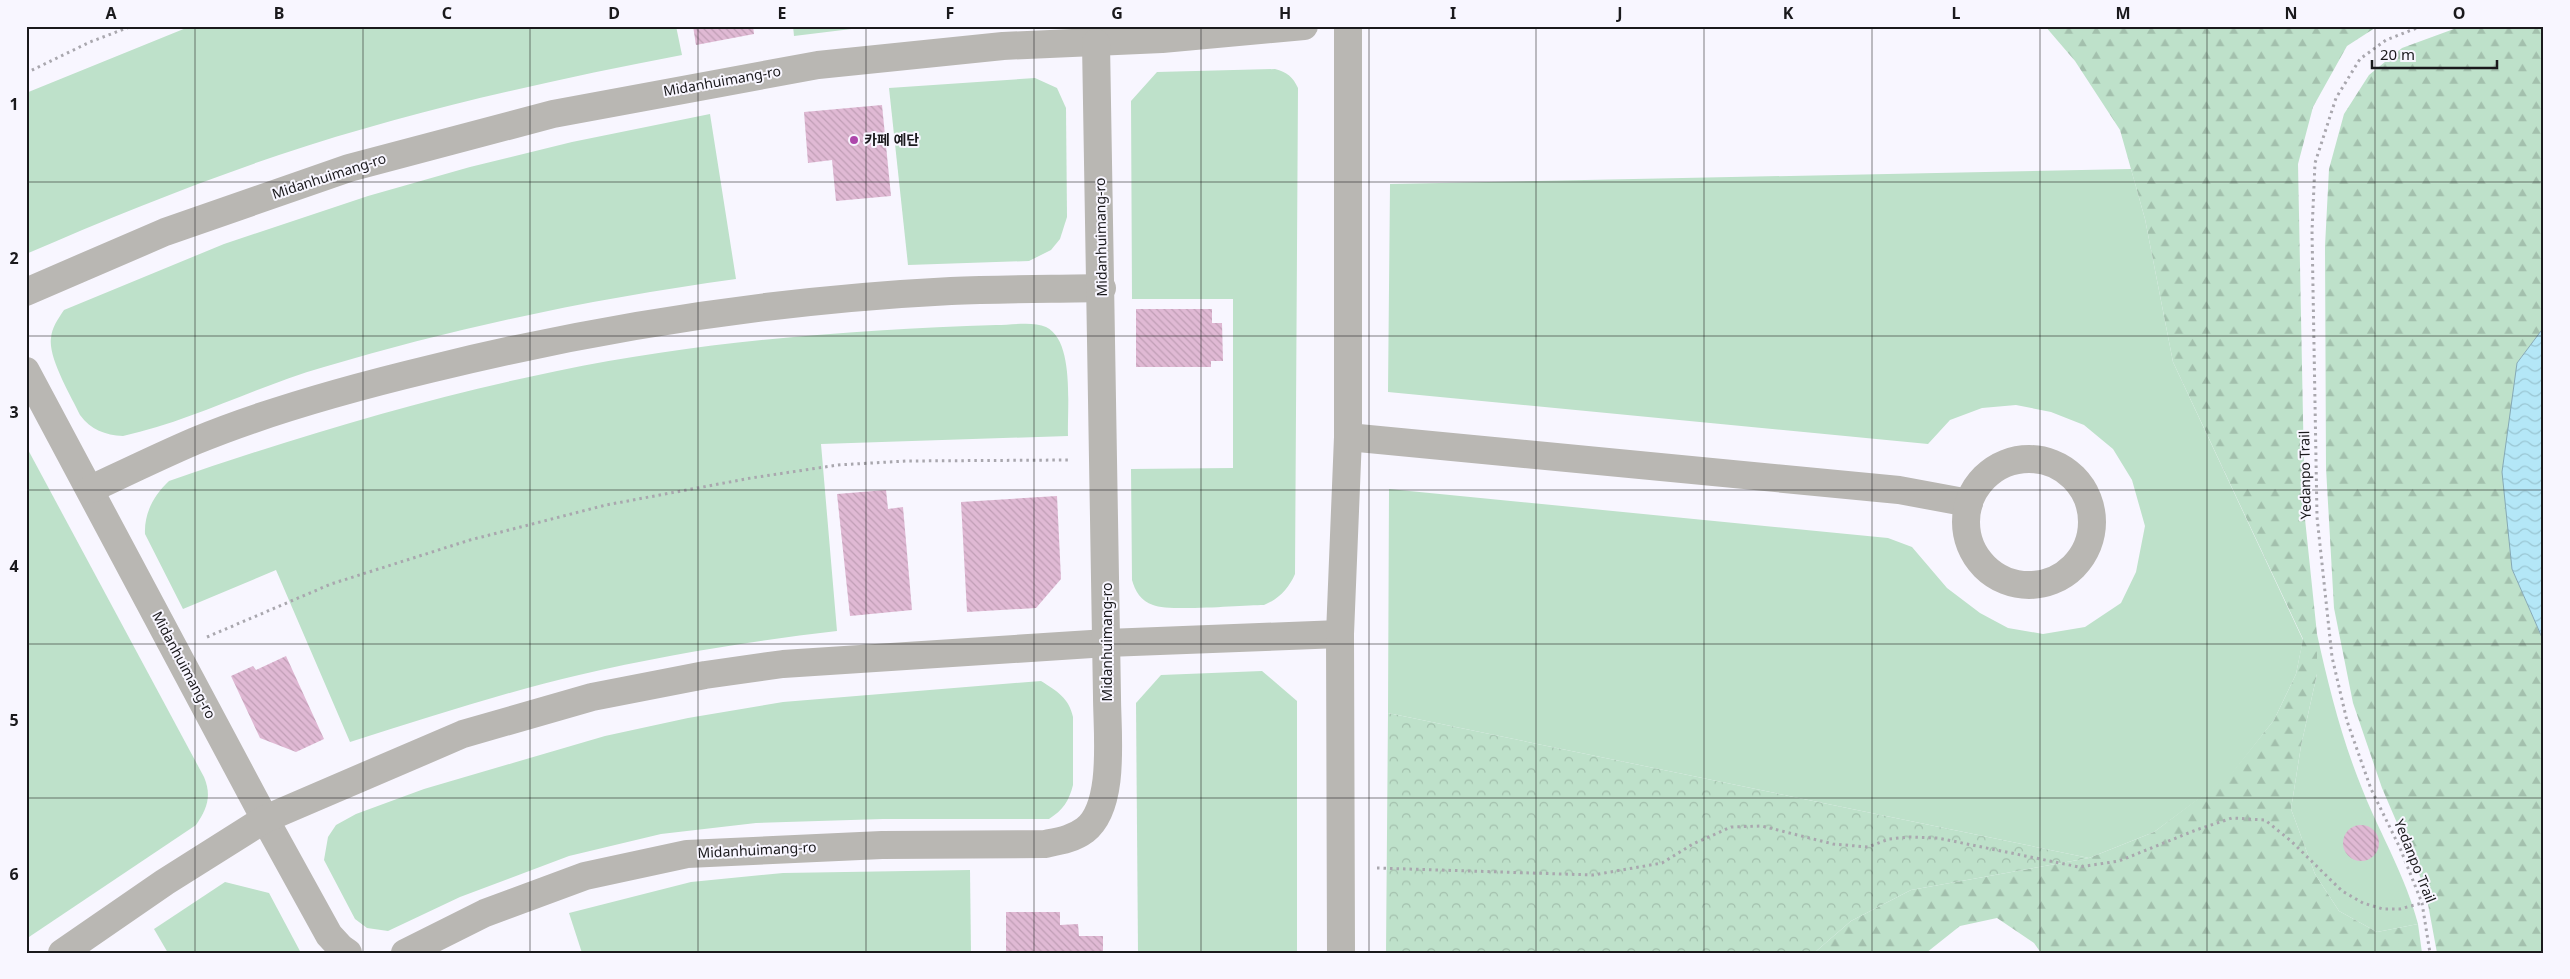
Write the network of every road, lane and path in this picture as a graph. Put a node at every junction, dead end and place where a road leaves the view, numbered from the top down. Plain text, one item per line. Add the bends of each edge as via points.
1 (132, 26) edge
2 (1304, 26) edge
3 (1348, 26) edge
4 (2422, 26) edge
5 (1096, 43) junction
6 (26, 73) edge
7 (1102, 288) junction
8 (26, 292) edge
9 (26, 372) edge
10 (1348, 437) junction
11 (1073, 460) dead end
12 (91, 489) junction
13 (1969, 502) junction
14 (1340, 634) junction
15 (205, 638) dead end
16 (1107, 643) junction
17 (265, 819) junction
18 (1376, 868) dead end
19 (2422, 903) junction
20 (62, 953) edge
21 (348, 953) edge
22 (405, 953) edge
23 (1341, 953) edge
24 (2430, 953) edge

1 - 6 path
2 - 5 street
3 - 10 street
4 - 19 path, Yedanpo Trail via 2386,40 2360,59 2336,98 2315,163 2312,231 2317,517 2332,657 2347,721 2371,789
5 - 7 street, Midanhuimang-ro
5 - 8 street, Midanhuimang-ro via 1003,46 818,64 553,114 349,168 165,232
7 - 12 street via 950,292 805,303 676,318 514,348 302,404 196,441
7 - 16 street, Midanhuimang-ro
9 - 12 street, Midanhuimang-ro
10 - 13 street via 1899,490
10 - 14 street
11 - 15 path via 906,461 838,465 606,505 470,540 331,584
12 - 17 street, Midanhuimang-ro
13 - 13 street via 1981,480 2002,464 2027,458 2053,462 2075,477 2088,498 2093,524 2086,549 2072,568 2052,581 2029,585 2006,581 1986,568 1972,549 1966,526
14 - 16 street
14 - 23 street
16 - 17 street via 783,664 704,675 592,697 463,734
16 - 22 street, Midanhuimang-ro via 1106,791 1098,812 1086,829 1070,839 1045,844 882,845 687,854 586,876 485,913
17 - 20 street
17 - 21 street, Midanhuimang-ro via 330,935
18 - 19 path via 1593,875 1662,863 1693,844 1731,827 1762,826 1833,844 1868,847 1889,839 1938,838 2079,867 2119,861 2232,818 2265,820 2292,841 2342,891 2362,903 2383,909 2400,909
19 - 24 path, Yedanpo Trail

